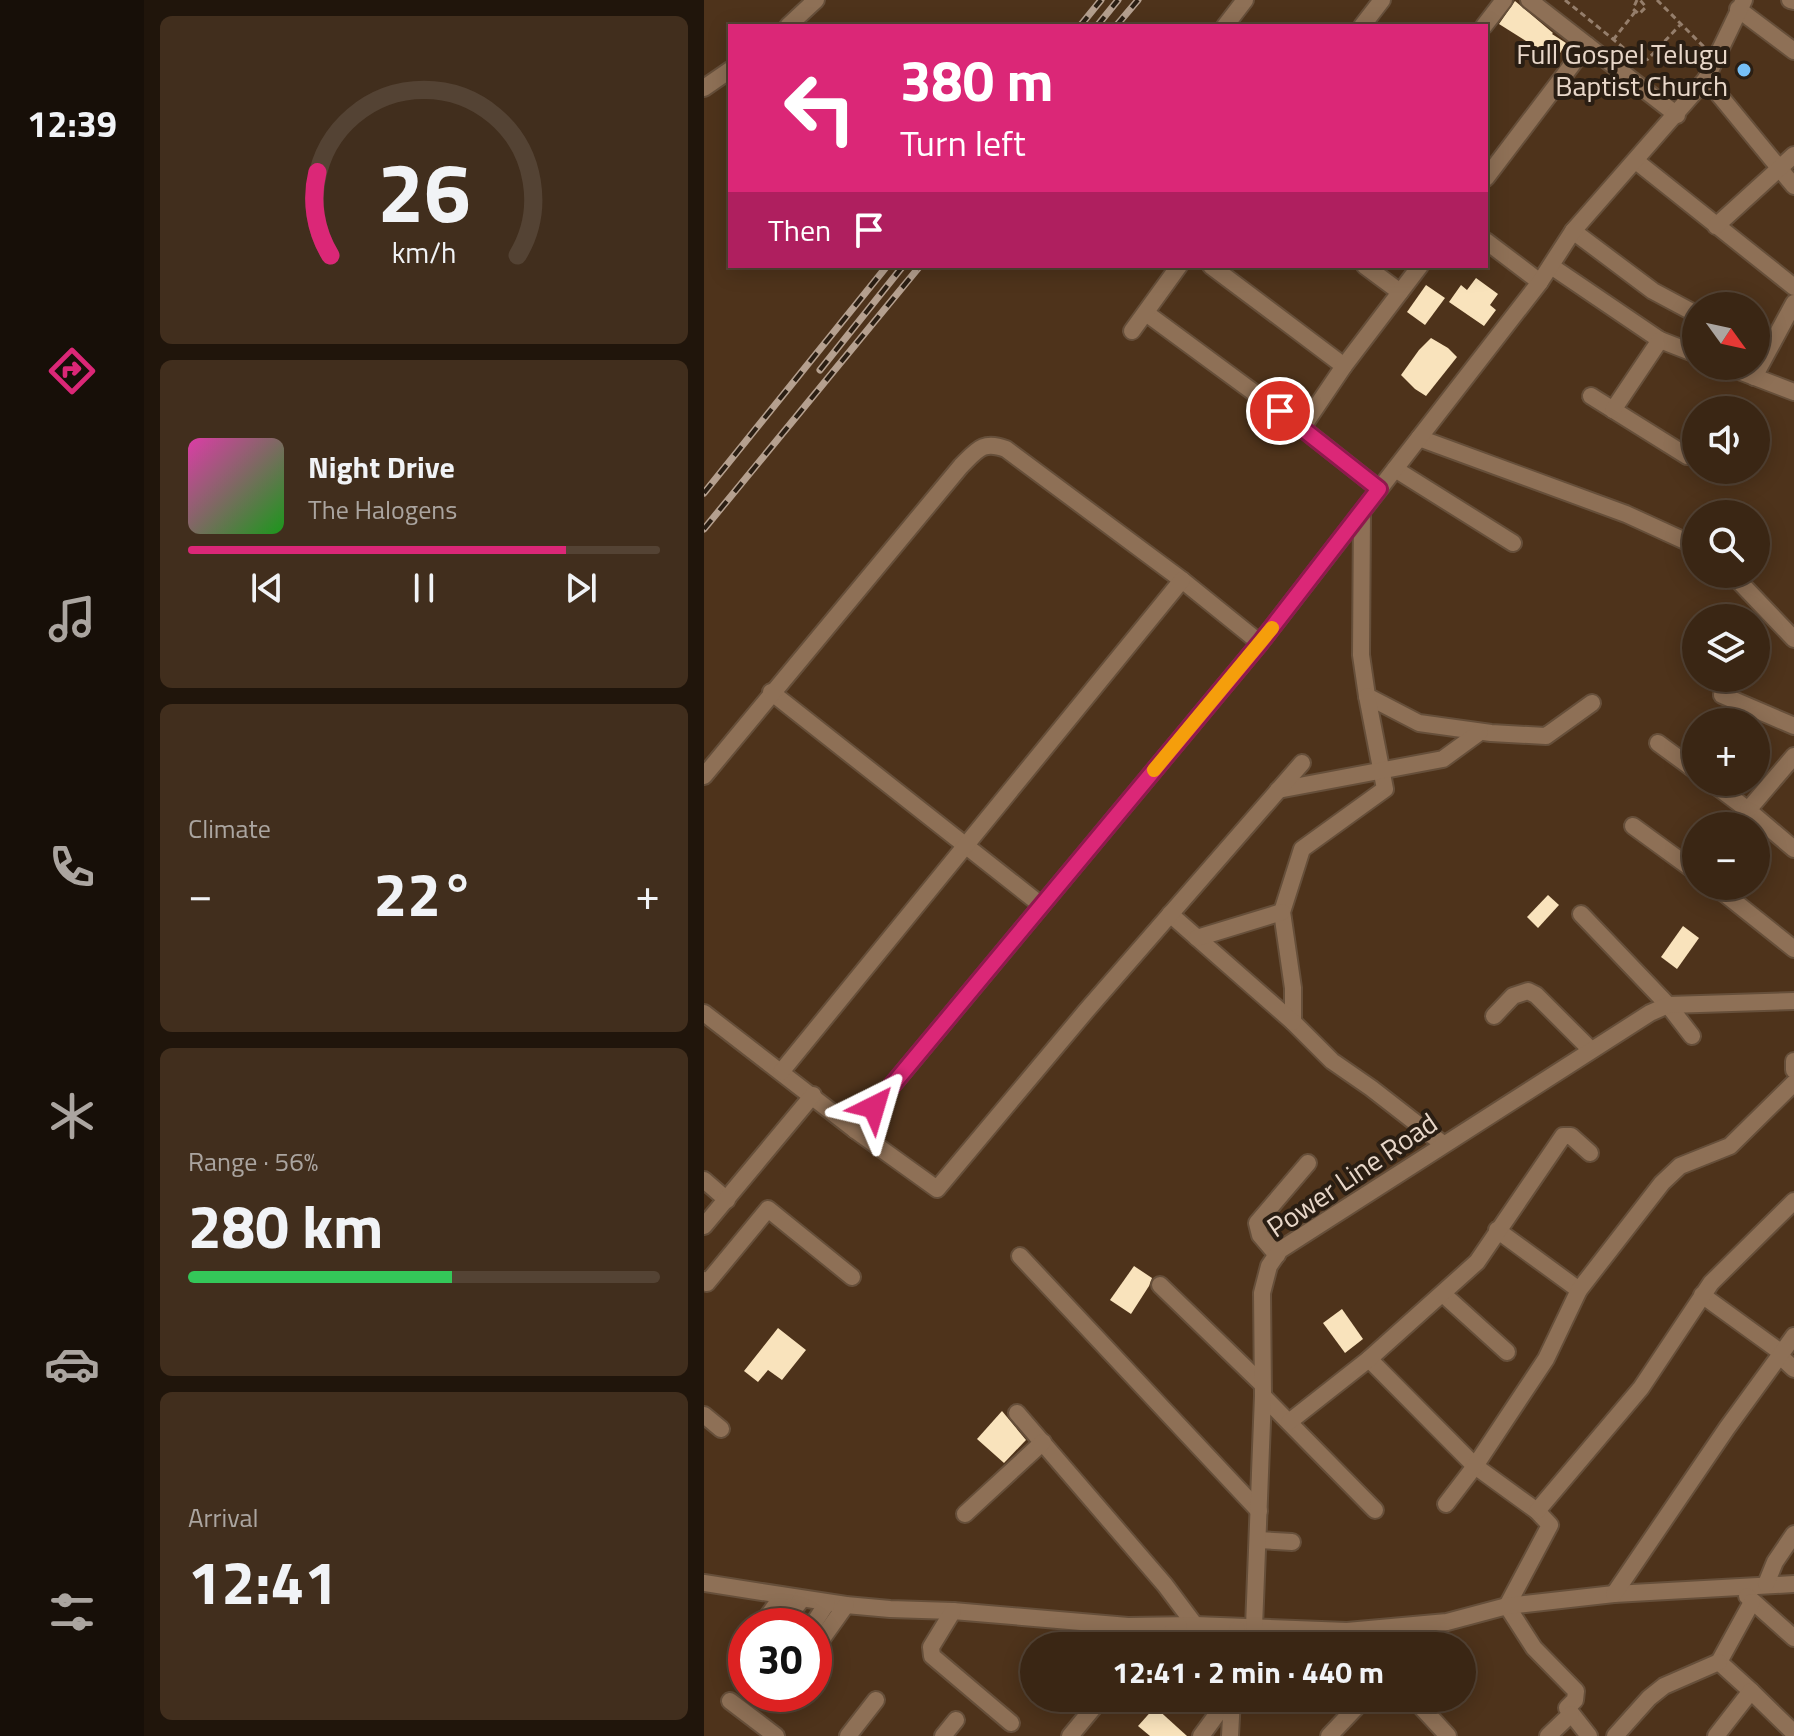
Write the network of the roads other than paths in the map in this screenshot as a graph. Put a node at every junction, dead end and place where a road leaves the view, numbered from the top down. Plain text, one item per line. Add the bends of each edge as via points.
1 (816, 0) edge
2 (1245, 0) edge
3 (1382, 0) edge
4 (1504, 0) edge
5 (1529, 0) edge
6 (1741, 4) edge
7 (790, 24) edge
8 (1227, 24) edge
9 (1364, 24) edge
10 (1486, 24) edge
11 (1587, 45) junction
12 (1794, 51) edge
13 (728, 71) edge
14 (1706, 79) junction
15 (704, 88) edge
16 (1677, 115) junction
17 (1794, 155) edge
18 (1636, 161) junction
19 (1779, 168) junction
20 (1488, 175) edge
21 (1794, 186) edge
22 (1716, 226) junction
23 (1573, 231) junction
24 (1488, 243) edge
25 (1551, 266) junction
26 (1178, 268) edge
27 (1214, 268) edge
28 (1368, 268) edge
29 (1418, 268) edge
30 (1540, 282) junction
31 (1794, 287) edge
32 (1400, 292) junction
33 (1794, 303) edge
34 (1682, 307) edge
35 (1146, 313) junction
36 (1132, 331) dead end
37 (1770, 338) edge
38 (1660, 340) junction
39 (1682, 349) edge
40 (1344, 366) junction
41 (1762, 380) edge
42 (1794, 392) edge
43 (1591, 396) dead end
44 (1613, 410) junction
45 (1302, 428) junction
46 (1419, 438) junction
47 (1682, 453) edge
48 (1395, 469) junction
49 (1379, 489) junction
50 (1362, 512) junction
51 (1682, 540) edge
52 (1513, 543) dead end
53 (1182, 580) junction
54 (1745, 588) edge
55 (1794, 639) edge
56 (1260, 643) junction
57 (771, 692) junction
58 (1722, 695) dead end
59 (1367, 696) junction
60 (1592, 703) dead end
61 (1794, 726) edge
62 (1480, 732) junction
63 (1658, 743) dead end
64 (1794, 756) edge
65 (1682, 761) edge
66 (1302, 763) dead end
67 (1382, 772) junction
68 (704, 776) edge
69 (1278, 790) junction
70 (1730, 796) edge
71 (1748, 810) junction
72 (1633, 826) dead end
73 (966, 846) junction
74 (1794, 849) edge
75 (1682, 862) edge
76 (1735, 900) edge
77 (1041, 905) junction
78 (1282, 912) junction
79 (1170, 914) junction
80 (1581, 914) dead end
81 (1197, 938) junction
82 (1791, 940) edge
83 (1794, 1001) edge
84 (1668, 1005) junction
85 (704, 1013) edge
86 (1494, 1016) dead end
87 (1293, 1022) junction
88 (1692, 1036) dead end
89 (1591, 1050) junction
90 (1794, 1061) edge
91 (1794, 1070) edge
92 (781, 1072) junction
93 (1794, 1083) edge
94 (813, 1095) junction
95 (855, 1130) junction
96 (1443, 1144) junction
97 (1590, 1153) dead end
98 (1308, 1163) dead end
99 (704, 1180) edge
100 (727, 1200) junction
101 (1794, 1201) edge
102 (704, 1226) edge
103 (1497, 1230) junction
104 (1277, 1255) junction
105 (1020, 1256) dead end
106 (852, 1277) dead end
107 (705, 1283) edge
108 (1160, 1285) dead end
109 (1579, 1290) junction
110 (1443, 1294) junction
111 (1702, 1295) junction
112 (1794, 1336) edge
113 (1507, 1352) dead end
114 (1781, 1355) junction
115 (1369, 1359) junction
116 (1794, 1369) edge
117 (1262, 1390) junction
118 (1017, 1413) dead end
119 (704, 1415) edge
120 (1289, 1422) junction
121 (721, 1429) dead end
122 (1043, 1442) junction
123 (1475, 1466) junction
124 (1446, 1504) dead end
125 (1375, 1510) dead end
126 (1259, 1511) junction
127 (1537, 1511) junction
128 (965, 1514) dead end
129 (1794, 1534) edge
130 (1258, 1540) junction
131 (1292, 1542) dead end
132 (704, 1583) edge
133 (1766, 1584) junction
134 (1794, 1584) edge
135 (1739, 1585) junction
136 (1614, 1594) junction
137 (1752, 1602) junction
138 (827, 1603) junction
139 (797, 1604) junction
140 (846, 1605) junction
141 (1507, 1606) junction
142 (774, 1608) edge
143 (801, 1608) edge
144 (824, 1608) edge
145 (953, 1611) junction
146 (832, 1625) edge
147 (1187, 1625) junction
148 (1347, 1631) joint
149 (1176, 1632) edge
150 (1230, 1632) edge
151 (1242, 1632) edge
152 (1312, 1632) edge
153 (1794, 1638) edge
154 (1719, 1662) junction
155 (1751, 1691) junction
156 (876, 1700) dead end
157 (744, 1712) edge
158 (1090, 1712) edge
159 (1219, 1712) edge
160 (1230, 1712) edge
161 (1352, 1712) edge
162 (1426, 1712) edge
163 (1571, 1714) junction
164 (956, 1720) dead end
165 (1011, 1723) dead end
166 (1794, 1733) edge
167 (776, 1736) edge
168 (848, 1736) edge
169 (943, 1736) edge
170 (1070, 1736) edge
171 (1201, 1736) edge
172 (1230, 1736) edge
173 (1329, 1736) edge
174 (1448, 1736) edge
175 (1548, 1736) edge
176 (1589, 1736) edge
177 (1615, 1736) edge
178 (1716, 1736) edge

1 - 7 street
2 - 8 street
3 - 9 street
4 - 10 street
5 - 11 street
6 - 12 street
6 - 14 street
11 - 16 street
11 - 20 street
13 - 15 street
14 - 16 street
14 - 19 street
16 - 18 street
17 - 19 street
18 - 22 street
18 - 23 street
19 - 21 street
19 - 22 street
22 - 31 street
23 - 25 street
23 - 34 street
24 - 30 street
25 - 30 street
25 - 38 street
26 - 35 street
27 - 40 street
28 - 32 street
29 - 32 street
30 - 46 street
32 - 40 street
33 - 37 street
35 - 36 street
35 - 45 street
38 - 39 street
38 - 44 street
40 - 45 street
41 - 42 street
43 - 44 street
44 - 47 street
45 - 49 street
46 - 48 street
46 - 51 street
48 - 49 street
48 - 52 street
49 - 50 street
50 - 56 street
50 - 59 street via 1361,655
53 - 56 street
53 - 57 street via 1006,449 986,445 961,466
53 - 73 street
54 - 55 street
56 - 77 street
57 - 68 street
57 - 73 street
58 - 61 street
59 - 62 street via 1419,723
59 - 67 street
60 - 62 street via 1546,736
62 - 67 street via 1443,759
63 - 65 street
64 - 71 street
66 - 69 street
67 - 69 street
67 - 78 street via 1385,789 1302,849
69 - 79 street
70 - 71 street
71 - 74 street
72 - 75 street
73 - 77 street
73 - 92 street
76 - 82 street
77 - 95 street
78 - 81 street
78 - 87 street
79 - 81 street
79 - 95 street via 937,1189
80 - 84 street
81 - 87 street
83 - 84 street, Power Line Road
84 - 88 street
84 - 89 street, Power Line Road
85 - 92 street
86 - 89 street via 1513,996 1528,991
87 - 96 street via 1332,1061
89 - 96 street, Power Line Road
90 - 91 street
92 - 94 street
93 - 109 street via 1730,1146 1672,1173
94 - 95 street
94 - 100 street
96 - 104 street, Power Line Road
97 - 103 street via 1571,1136 1563,1136
98 - 104 street via 1257,1223
99 - 100 street
100 - 102 street
101 - 111 street
103 - 109 street
103 - 110 street via 1477,1262
104 - 117 street, Power Line Road via 1262,1293
105 - 126 street
106 - 107 street via 768,1209
108 - 117 street
109 - 123 street via 1546,1359
110 - 113 street
110 - 115 street
111 - 114 street
111 - 127 street via 1641,1388
112 - 114 street
114 - 116 street
114 - 136 street
115 - 120 street
115 - 123 street
117 - 120 street
117 - 126 street, Power Line Road
118 - 122 street
119 - 121 street
120 - 125 street
122 - 128 street
122 - 147 street via 1165,1585
123 - 124 street
123 - 127 street
126 - 130 street, Power Line Road
127 - 141 street via 1550,1525
129 - 133 street
130 - 131 street
130 - 151 street, Power Line Road
132 - 139 street
133 - 134 street
133 - 135 street
135 - 136 street
135 - 137 street
136 - 141 street
137 - 153 street
137 - 154 street
138 - 139 street
138 - 140 street
138 - 144 street
139 - 142 street
139 - 143 street
140 - 145 street
140 - 146 street
141 - 148 street via 1447,1622
141 - 163 street via 1534,1648 1576,1691 1567,1708
145 - 147 street via 1128,1626
145 - 165 street via 931,1647 932,1656
147 - 149 street
147 - 150 street
148 - 152 street
154 - 155 street
154 - 177 street via 1664,1686
155 - 166 street
155 - 178 street
156 - 168 street
157 - 167 street
158 - 170 street
159 - 171 street
160 - 172 street
161 - 173 street
162 - 174 street
163 - 175 street
163 - 176 street
164 - 169 street

